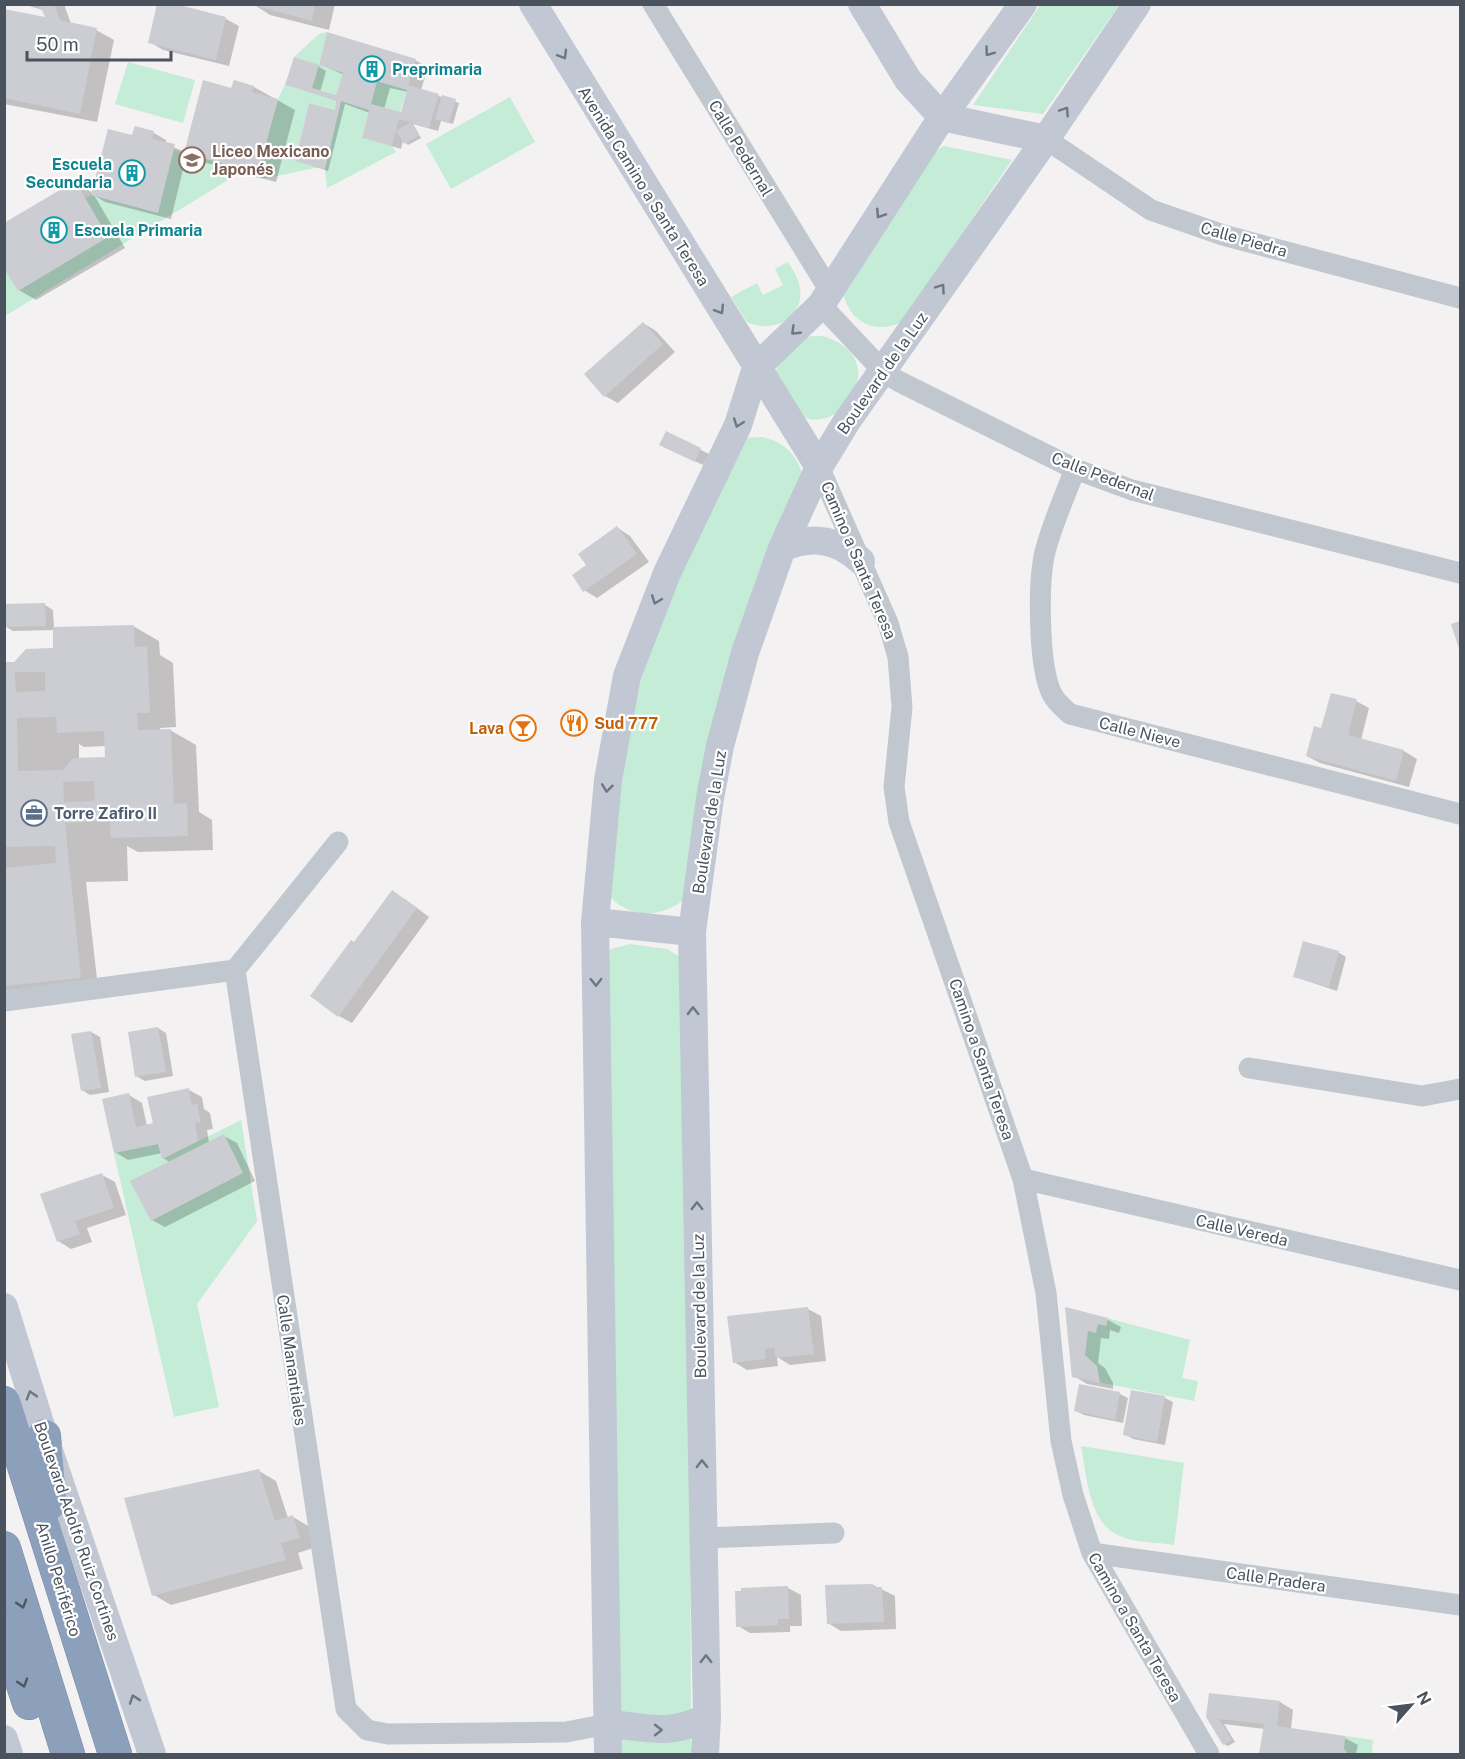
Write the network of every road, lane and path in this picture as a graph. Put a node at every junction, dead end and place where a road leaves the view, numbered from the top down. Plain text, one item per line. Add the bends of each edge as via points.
1 (533, 4) edge
2 (653, 4) edge
3 (862, 4) edge
4 (1023, 4) edge
5 (1137, 4) edge
6 (942, 117) junction
7 (1046, 139) junction
8 (826, 298) junction
9 (1461, 298) edge
10 (756, 368) junction
11 (883, 371) junction
12 (819, 468) junction
13 (1075, 469) junction
14 (782, 548) junction
15 (861, 561) junction
16 (1461, 573) edge
17 (1461, 814) edge
18 (338, 842) dead end
19 (595, 922) junction
20 (692, 932) junction
21 (235, 970) junction
22 (4, 1001) edge
23 (1249, 1068) dead end
24 (1461, 1089) edge
25 (1023, 1179) junction
26 (1461, 1280) edge
27 (4, 1307) edge
28 (4, 1402) edge
29 (44, 1436) junction
30 (4, 1456) edge
31 (834, 1533) dead end
32 (704, 1538) junction
33 (4, 1548) edge
34 (1092, 1553) junction
35 (55, 1567) junction
36 (1461, 1605) edge
37 (4, 1628) edge
38 (608, 1724) junction
39 (4, 1739) edge
40 (708, 1742) edge
41 (152, 1748) edge
42 (9, 1755) edge
43 (46, 1755) edge
44 (68, 1755) edge
45 (97, 1755) edge
46 (115, 1755) edge
47 (609, 1755) edge
48 (1209, 1755) edge

1 -> 10 street, Avenida Camino a Santa Teresa
2 - 8 street, Calle Pedernal
3 - 6 street via 908,80
4 -> 6 street
7 -> 5 street, Boulevard de la Luz
6 - 7 street
6 -> 8 street
7 - 9 street, Calle Piedra via 1151,210 1222,235
11 -> 7 street, Boulevard de la Luz
8 -> 10 street
8 - 11 street, Calle Pedernal
10 - 12 street, Camino a Santa Teresa
10 -> 19 street via 734,434 667,573 627,676 608,780
11 - 12 street, Boulevard de la Luz
11 - 13 street, Calle Pedernal
12 - 14 street, Boulevard de la Luz
12 - 15 street, Camino a Santa Teresa
13 - 16 street, Calle Pedernal via 1145,494
13 - 17 street, Calle Nieve via 1045,552 1041,592 1047,679 1063,708 1070,714
14 - 15 street via 804,540 828,541 852,552
14 - 20 street, Boulevard de la Luz via 745,653 720,746
15 - 25 street, Camino a Santa Teresa via 894,640 901,674 902,707 894,787 899,822
18 - 21 street
19 - 20 street
19 -> 38 street
32 -> 20 street, Boulevard de la Luz
21 - 22 street
21 - 38 street, Calle Manantiales via 346,1709 368,1730 388,1734 566,1732
23 - 24 street via 1422,1096
25 - 26 street, Calle Vereda
25 - 34 street, Camino a Santa Teresa via 1046,1293 1061,1441
29 -> 27 street, Boulevard Adolfo Ruiz Cortines
28 - 35 highway, Anillo Periférico
29 - 35 highway
41 -> 29 street, Boulevard Adolfo Ruiz Cortines
30 - 45 highway
31 - 32 street
40 -> 32 street, Boulevard de la Luz
33 -> 44 highway
34 - 36 street, Calle Pradera
34 - 48 street, Camino a Santa Teresa
35 - 46 highway, Anillo Periférico
37 -> 43 highway
38 -> 40 street via 668,1731
38 - 47 street
39 - 42 street

